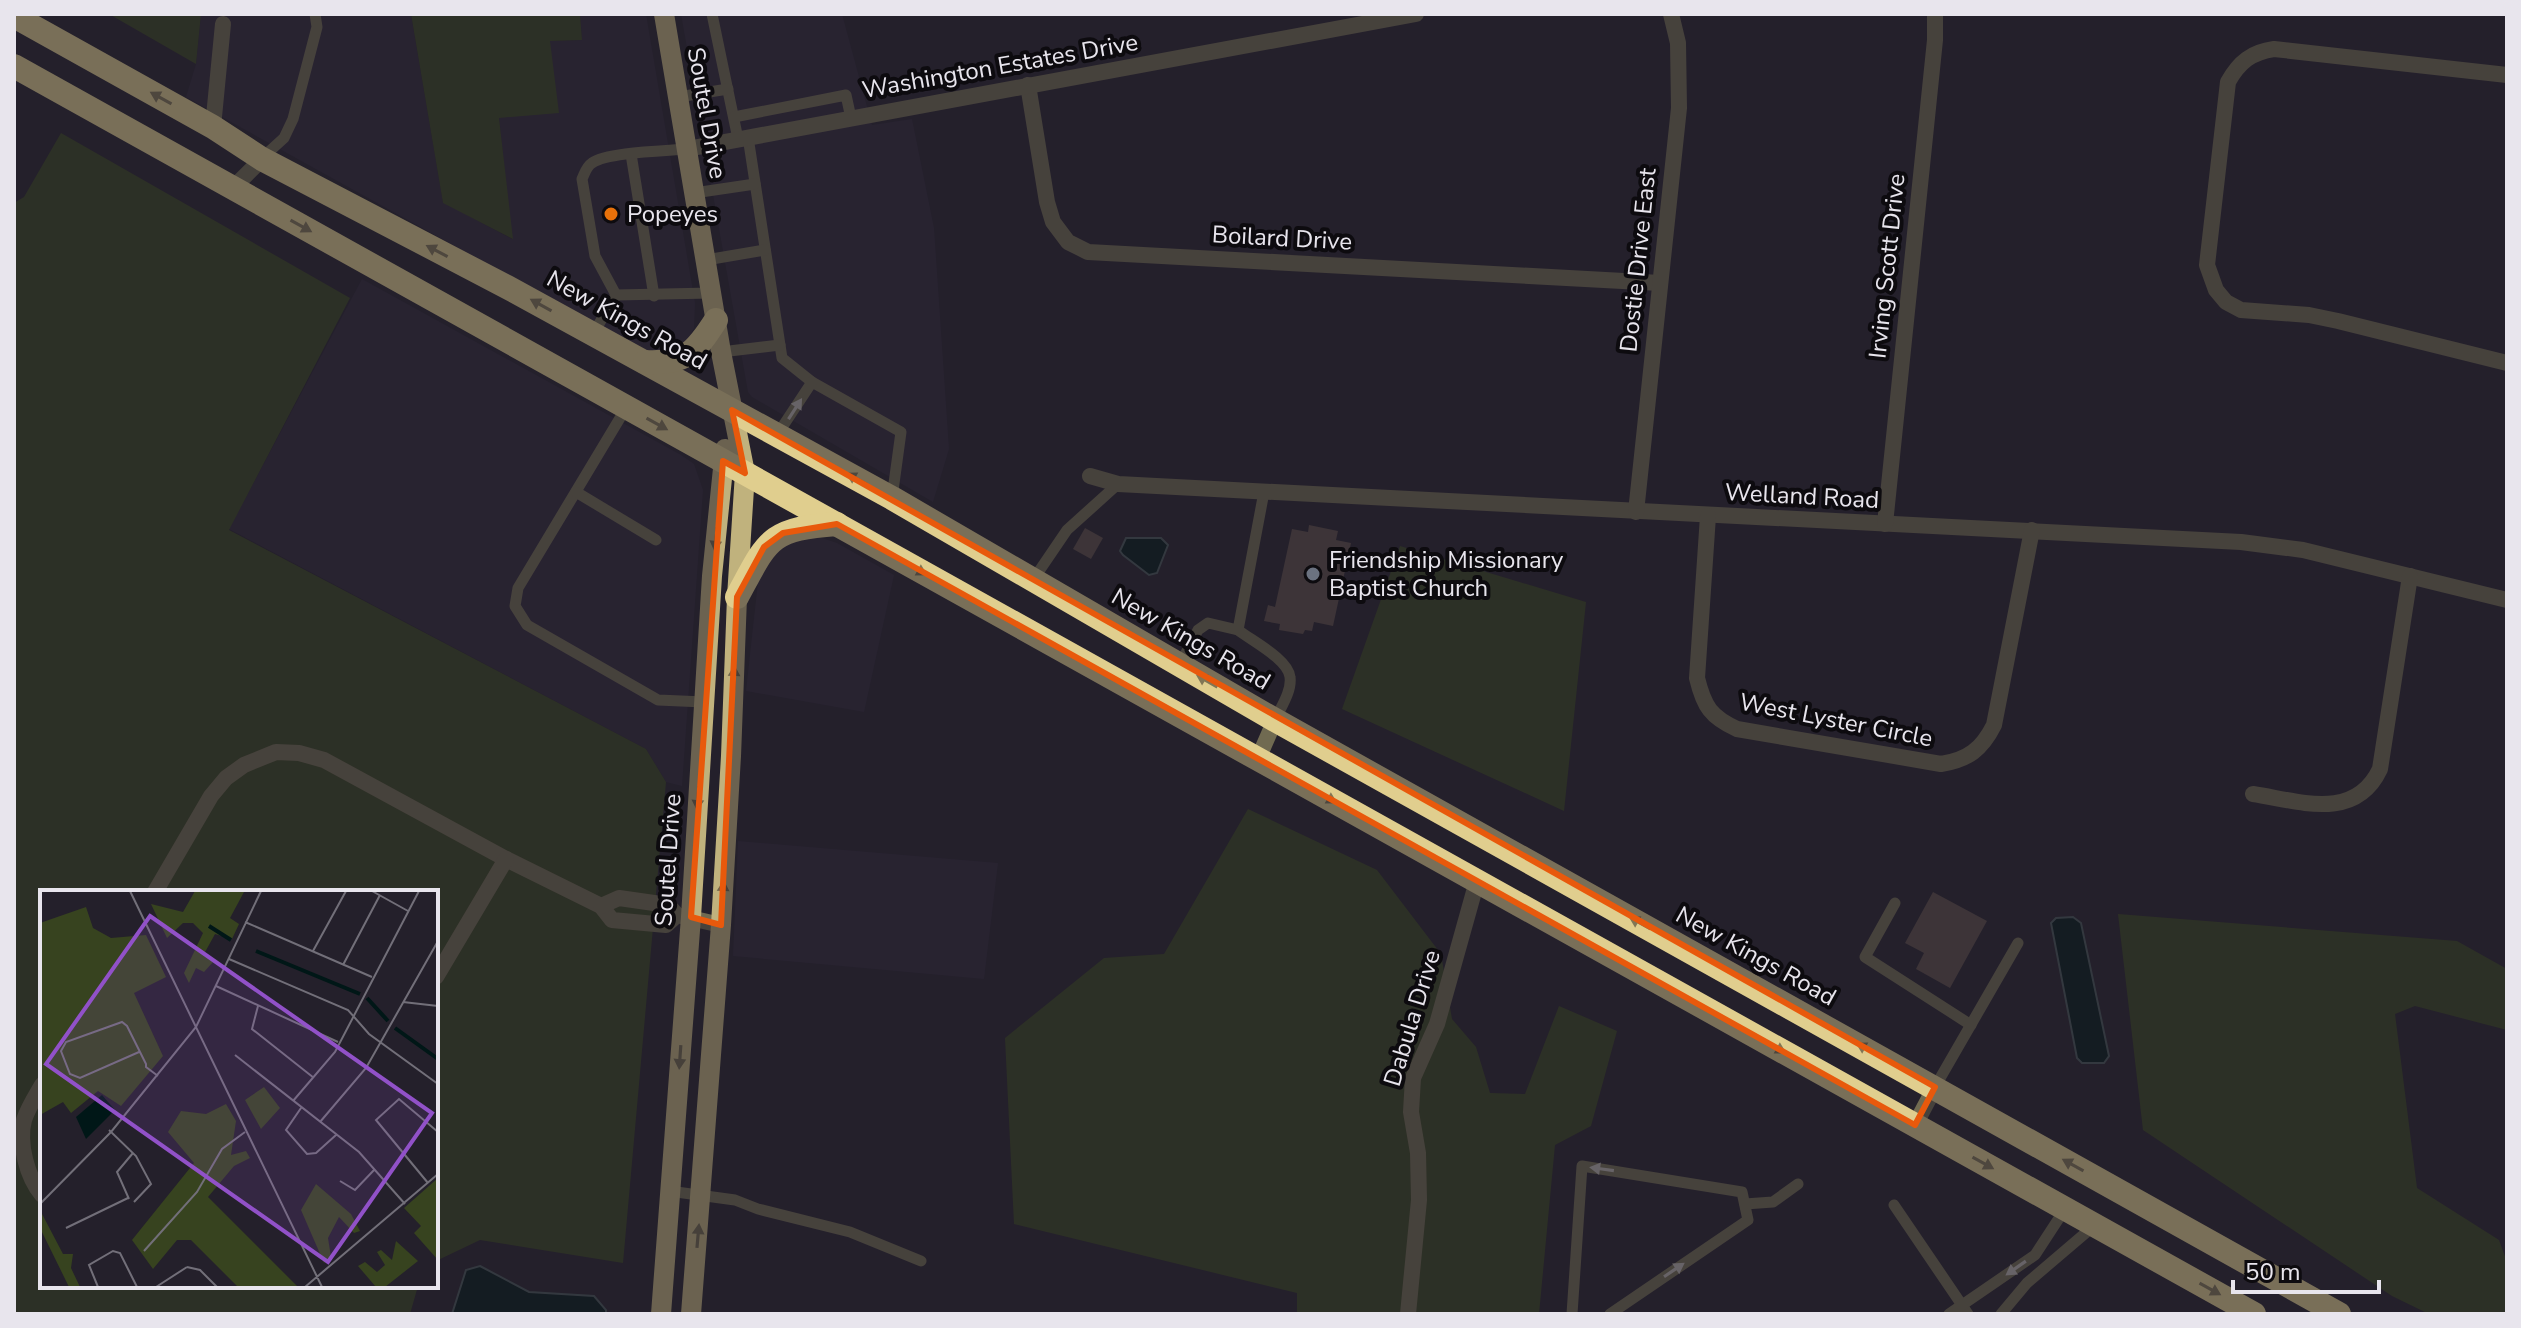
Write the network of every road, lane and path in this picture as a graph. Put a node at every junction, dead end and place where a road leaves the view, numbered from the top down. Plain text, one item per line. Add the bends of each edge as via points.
1 (315, 14) edge
2 (664, 14) edge
3 (712, 14) edge
4 (1416, 14) edge
5 (1671, 14) edge
6 (1935, 14) edge
7 (14, 16) edge
8 (223, 24) dead end
9 (14, 66) edge
10 (2507, 75) edge
11 (1028, 85) junction
12 (728, 89) junction
13 (678, 97) junction
14 (788, 106) junction
15 (734, 117) junction
16 (851, 118) junction
17 (213, 127) junction
18 (793, 129) junction
19 (743, 138) junction
20 (687, 149) junction
21 (631, 154) junction
22 (262, 159) junction
23 (755, 184) junction
24 (233, 188) junction
25 (694, 193) junction
26 (765, 250) junction
27 (706, 260) junction
28 (1660, 283) junction
29 (711, 293) junction
30 (616, 295) junction
31 (654, 296) junction
32 (716, 320) junction
33 (593, 334) junction
34 (780, 345) junction
35 (721, 352) junction
36 (645, 362) junction
37 (2507, 363) edge
38 (812, 382) junction
39 (626, 407) junction
40 (732, 410) junction
41 (777, 435) junction
42 (723, 461) junction
43 (745, 473) junction
44 (1090, 476) dead end
45 (1118, 484) junction
46 (576, 492) junction
47 (1264, 492) junction
48 (892, 498) junction
49 (1636, 512) junction
50 (1708, 516) junction
51 (837, 524) junction
52 (1885, 524) junction
53 (2032, 530) junction
54 (656, 540) dead end
55 (2410, 576) junction
56 (1033, 580) junction
57 (737, 597) junction
58 (2507, 600) edge
59 (1238, 630) junction
60 (1180, 665) junction
61 (704, 702) junction
62 (1275, 720) junction
63 (1258, 759) junction
64 (2253, 794) dead end
65 (506, 859) junction
66 (1477, 881) junction
67 (156, 890) edge
68 (1895, 903) dead end
69 (684, 916) junction
70 (721, 925) junction
71 (2018, 943) dead end
72 (438, 974) edge
73 (1971, 1025) junction
74 (1935, 1087) junction
75 (40, 1088) edge
76 (1915, 1125) junction
77 (1798, 1184) dead end
78 (669, 1191) junction
79 (40, 1192) edge
80 (702, 1194) junction
81 (1745, 1204) junction
82 (1894, 1205) dead end
83 (2065, 1209) junction
84 (2095, 1225) junction
85 (921, 1261) dead end
86 (1965, 1309) edge
87 (661, 1314) edge
88 (691, 1314) edge
89 (1408, 1314) edge
90 (1572, 1314) edge
91 (1602, 1314) edge
92 (1610, 1314) edge
93 (1949, 1314) edge
94 (2001, 1314) edge
95 (2254, 1314) edge
96 (2339, 1314) edge

1 - 22 lane via 317,27 293,119 284,138
2 - 13 main road, Soutel Drive
3 - 12 lane
4 - 11 street, Washington Estates Drive
5 - 28 street, Dostie Drive East via 1678,43 1679,108
6 - 52 street, Irving Scott Drive
17 -> 7 highway, New Kings Road
8 - 17 street
9 - 24 highway
10 - 37 street via 2274,49 2249,56 2228,82 2207,265 2216,290 2241,310 2309,315
11 - 16 street, Washington Estates Drive
11 - 28 street, Boilard Drive via 1053,222 1068,242 1088,252
12 - 13 lane
12 - 15 lane
13 - 20 main road, Soutel Drive
14 - 15 lane
14 - 16 lane via 846,95
14 - 18 lane
15 - 19 lane
16 - 18 street, Washington Estates Drive
17 - 22 highway, New Kings Road
18 - 19 street, Washington Estates Drive
19 - 20 street, Washington Estates Drive
19 - 23 lane
20 - 21 lane
20 - 25 main road, Soutel Drive
21 - 30 lane via 595,161 582,179 595,256
21 - 31 lane
22 - 24 street
33 -> 22 highway, New Kings Road
23 - 25 lane
23 - 26 lane
24 -> 39 highway
25 - 27 main road, Soutel Drive
26 - 27 lane
26 - 34 lane
27 - 29 main road, Soutel Drive
28 - 49 street, Dostie Drive East
29 - 31 lane
29 - 32 main road, Soutel Drive
30 - 31 lane
30 - 33 lane
32 - 35 main road, Soutel Drive
32 - 36 highway via 701,344 683,358
33 - 36 highway, New Kings Road
34 - 35 lane
34 - 38 lane via 782,358
35 - 40 main road, Soutel Drive
36 - 40 highway, New Kings Road
41 -> 38 lane
38 - 48 lane via 901,432
39 -> 42 highway
39 - 46 lane
40 - 41 highway, New Kings Road
40 - 42 main road, Soutel Drive
40 - 43 main road, Soutel Drive
48 -> 41 highway, New Kings Road
42 - 43 highway
42 -> 61 main road, Soutel Drive
43 - 51 highway
43 - 57 main road, Soutel Drive
44 - 45 street, Welland Road
45 - 47 street, Welland Road
45 - 56 lane via 1067,530
46 - 54 lane
46 - 61 lane via 518,588 515,606 527,625 658,700
47 - 49 street, Welland Road
47 - 59 lane
48 - 56 highway, New Kings Road
49 - 50 street, Welland Road
50 - 52 street, Welland Road
50 - 53 street, West Lyster Circle via 1697,678 1711,713 1737,729 1941,764 1972,755 1994,725
51 - 57 highway via 782,534 764,547
51 -> 63 highway
52 - 53 street, Welland Road
53 - 55 street, Welland Road via 2257,544
55 - 58 street, Welland Road
55 - 64 street via 2374,782 2347,802 2329,805
56 - 60 highway, New Kings Road
70 -> 57 main road, Soutel Drive
59 - 60 lane via 1208,623 1198,630
59 - 62 lane via 1283,662 1290,676
62 -> 60 highway, New Kings Road
61 -> 69 main road, Soutel Drive
62 - 63 street
74 -> 62 highway, New Kings Road
63 -> 66 highway
65 - 67 street via 324,760 276,752 226,778
65 - 69 street via 601,906 612,920 666,925
65 - 72 street
66 -> 76 highway
66 - 89 street, Dabula Drive via 1437,1024 1413,1078 1419,1200
68 - 73 lane via 1865,957
69 - 70 street
69 -> 78 main road, Soutel Drive
70 - 80 main road, Soutel Drive
71 - 73 lane
73 - 74 lane
74 - 76 street
96 -> 74 highway, New Kings Road
75 - 79 street via 23,1124 27,1165
76 -> 83 highway
77 - 81 lane via 1773,1202
78 - 80 lane
78 - 87 main road, Soutel Drive
80 - 85 lane via 850,1232
88 -> 80 main road, Soutel Drive
81 -> 90 lane via 1742,1192 1582,1166
92 -> 81 lane via 1748,1220
82 - 86 lane
83 - 84 highway
83 -> 86 lane via 2035,1255
84 - 94 lane via 2027,1283
84 -> 95 highway
86 - 93 lane
91 - 92 lane

